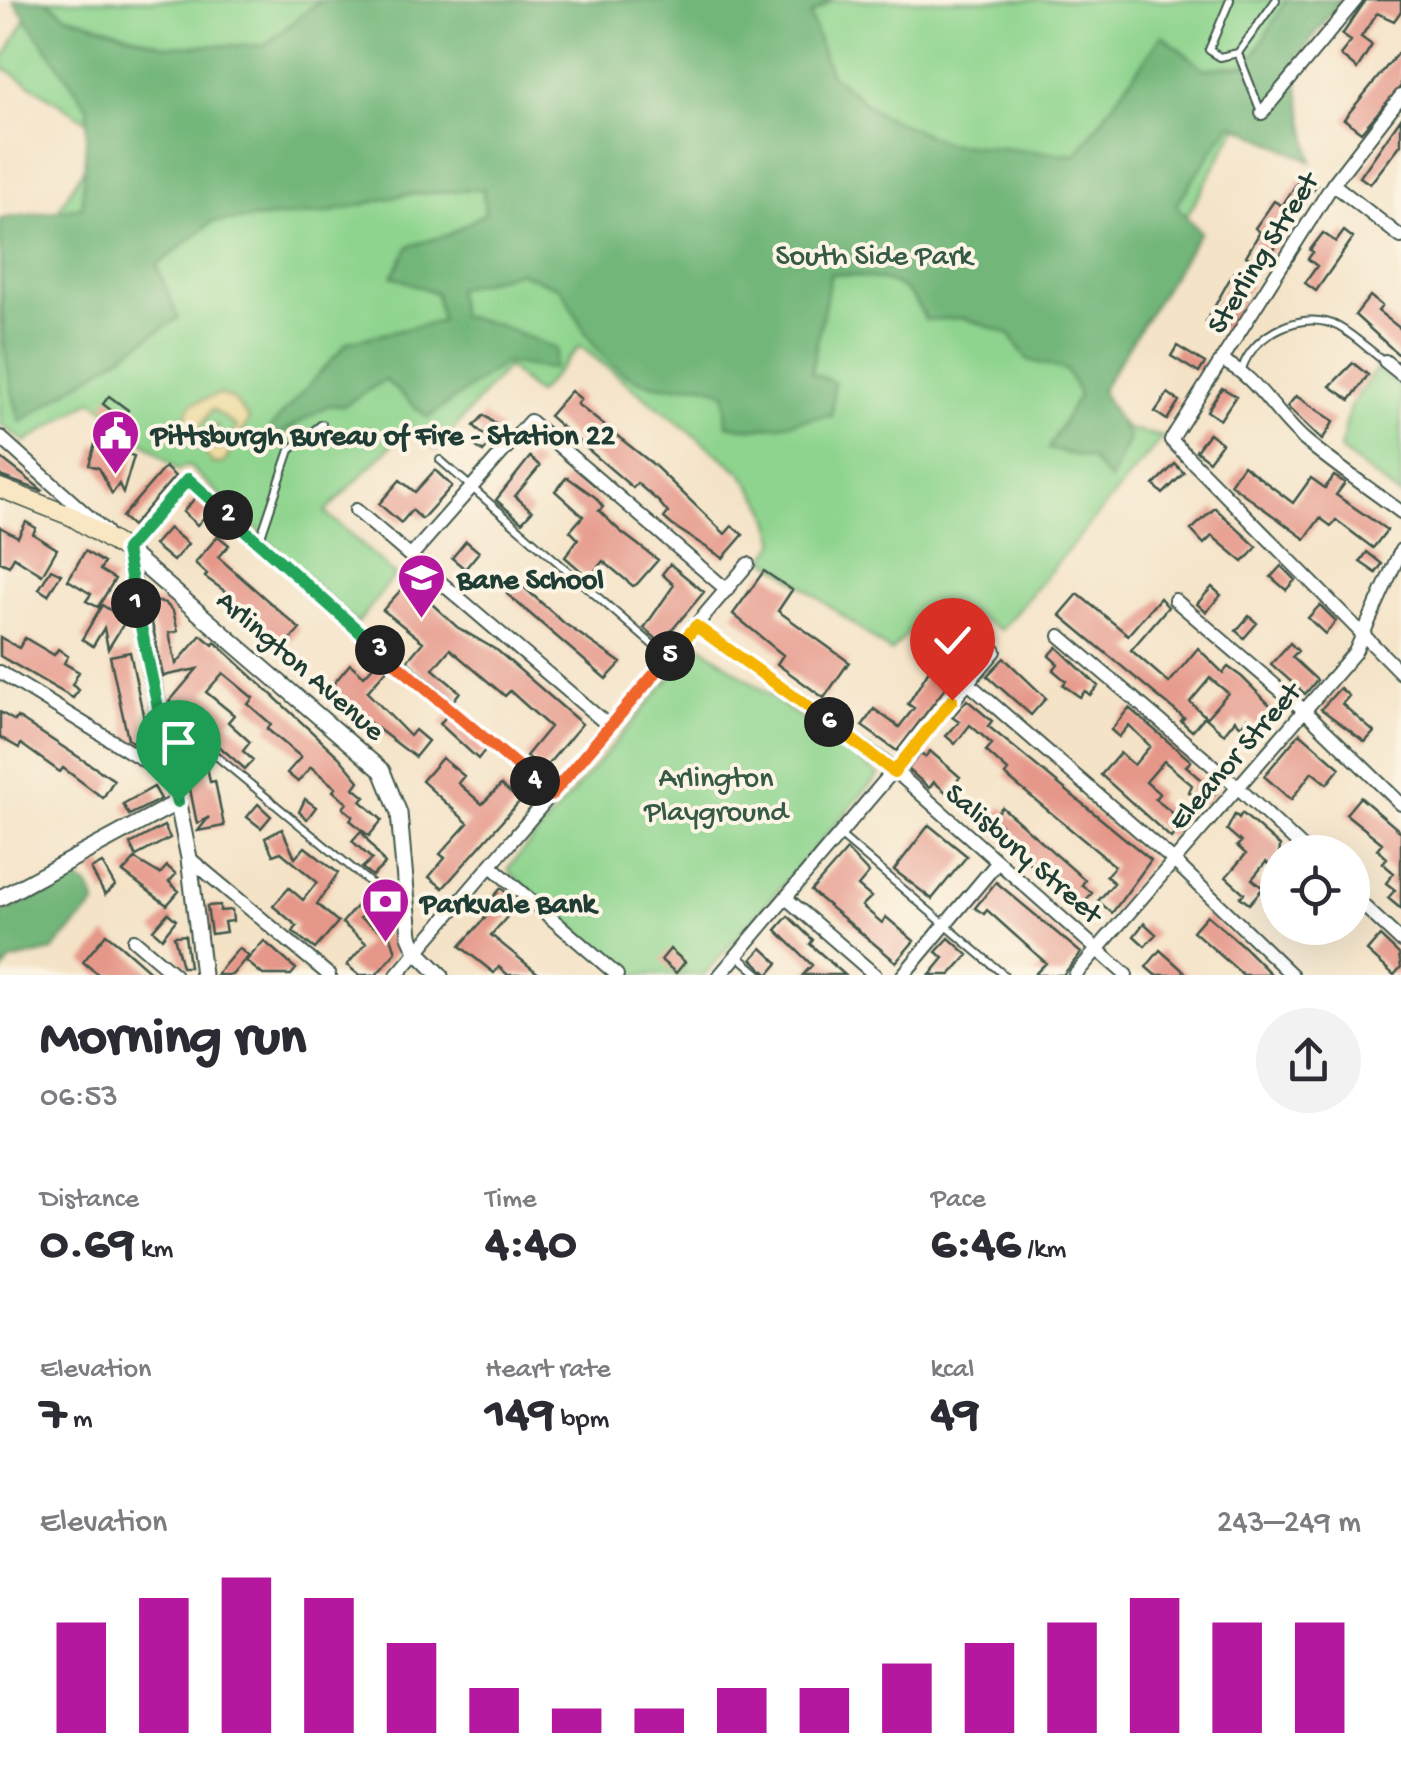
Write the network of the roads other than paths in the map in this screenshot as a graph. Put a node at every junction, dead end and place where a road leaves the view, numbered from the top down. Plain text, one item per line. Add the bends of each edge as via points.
1 (1230, 0) edge
2 (1276, 0) edge
3 (1356, 0) edge
4 (1238, 53) junction
5 (1401, 96) edge
6 (1262, 113) joint
7 (1332, 184) junction
8 (1401, 237) edge
9 (1385, 361) joint
10 (1222, 362) junction
11 (1242, 369) junction
12 (1401, 374) edge
13 (322, 424) dead end
14 (0, 437) edge
15 (440, 460) dead end
16 (188, 479) joint
17 (471, 487) junction
18 (0, 488) edge
19 (356, 510) dead end
20 (1401, 512) edge
21 (259, 543) junction
22 (126, 550) junction
23 (1401, 550) edge
24 (411, 556) junction
25 (748, 564) dead end
26 (727, 590) junction
27 (1175, 600) dead end
28 (696, 626) junction
29 (1364, 635) junction
30 (1060, 636) dead end
31 (995, 651) dead end
32 (668, 658) junction
33 (0, 672) edge
34 (1401, 673) edge
35 (967, 682) junction
36 (158, 708) junction
37 (1304, 711) junction
38 (610, 727) junction
39 (894, 772) junction
40 (171, 777) junction
41 (1239, 788) junction
42 (551, 795) junction
43 (178, 802) junction
44 (1401, 804) edge
45 (1289, 835) edge
46 (841, 836) junction
47 (190, 858) junction
48 (1174, 861) junction
49 (998, 864) junction
50 (492, 866) junction
51 (0, 898) edge
52 (786, 898) junction
53 (1370, 912) edge
54 (408, 914) junction
55 (945, 926) junction
56 (134, 940) dead end
57 (1401, 941) edge
58 (1098, 948) junction
59 (416, 952) junction
60 (737, 956) junction
61 (175, 975) edge
62 (203, 975) edge
63 (329, 975) edge
64 (397, 975) edge
65 (440, 975) edge
66 (617, 975) edge
67 (720, 975) edge
68 (760, 975) edge
69 (875, 975) edge
70 (903, 975) edge
71 (1004, 975) edge
72 (1075, 975) edge
73 (1126, 975) edge
74 (1292, 975) edge

1 - 4 lane via 1209,50 1220,57
2 - 4 lane
3 - 6 street
4 - 6 lane
5 - 7 street, Sterling Street
7 - 8 street
7 - 10 street, Sterling Street
9 - 11 lane via 1336,325 1317,322 1277,328 1255,346
9 - 12 street
10 - 11 street
10 - 29 street, Sterling Street via 1171,440
11 - 20 street via 1304,440
13 - 21 lane via 290,450
14 - 22 street
15 - 17 lane
16 - 21 lane
16 - 22 street
17 - 24 street
17 - 26 street via 530,421
17 - 32 lane
18 - 22 main road, Arlington Avenue via 74,517
19 - 24 street
21 - 42 lane
22 - 36 street
22 - 54 street, Arlington Avenue via 382,770 399,813
23 - 29 street, Eleanor Street
24 - 38 street
25 - 26 street
26 - 28 street
27 - 37 street
28 - 32 street
28 - 39 street, Salisbury Street
29 - 34 street
29 - 37 street, Eleanor Street
30 - 41 street
31 - 35 street
32 - 38 street
33 - 40 street
35 - 39 street
35 - 48 street
36 - 40 street
36 - 54 lane
37 - 41 street, Eleanor Street
37 - 44 street
38 - 42 street
39 - 46 street
39 - 49 street, Salisbury Street
40 - 43 street
41 - 45 street
41 - 48 street, Eleanor Street
42 - 50 street
43 - 47 street
43 - 51 street
46 - 52 street
46 - 55 lane
47 - 62 street
47 - 63 street
48 - 58 street, Eleanor Street
48 - 74 street
49 - 55 street
49 - 58 street, Salisbury Street
50 - 59 street
50 - 66 street
52 - 60 street
52 - 69 street
53 - 57 street
54 - 59 street, Arlington Avenue
55 - 70 street
55 - 71 lane
56 - 61 street
58 - 72 street, Eleanor Street
58 - 73 street, Salisbury Street
59 - 64 street
59 - 65 street
60 - 67 street
60 - 68 lane

